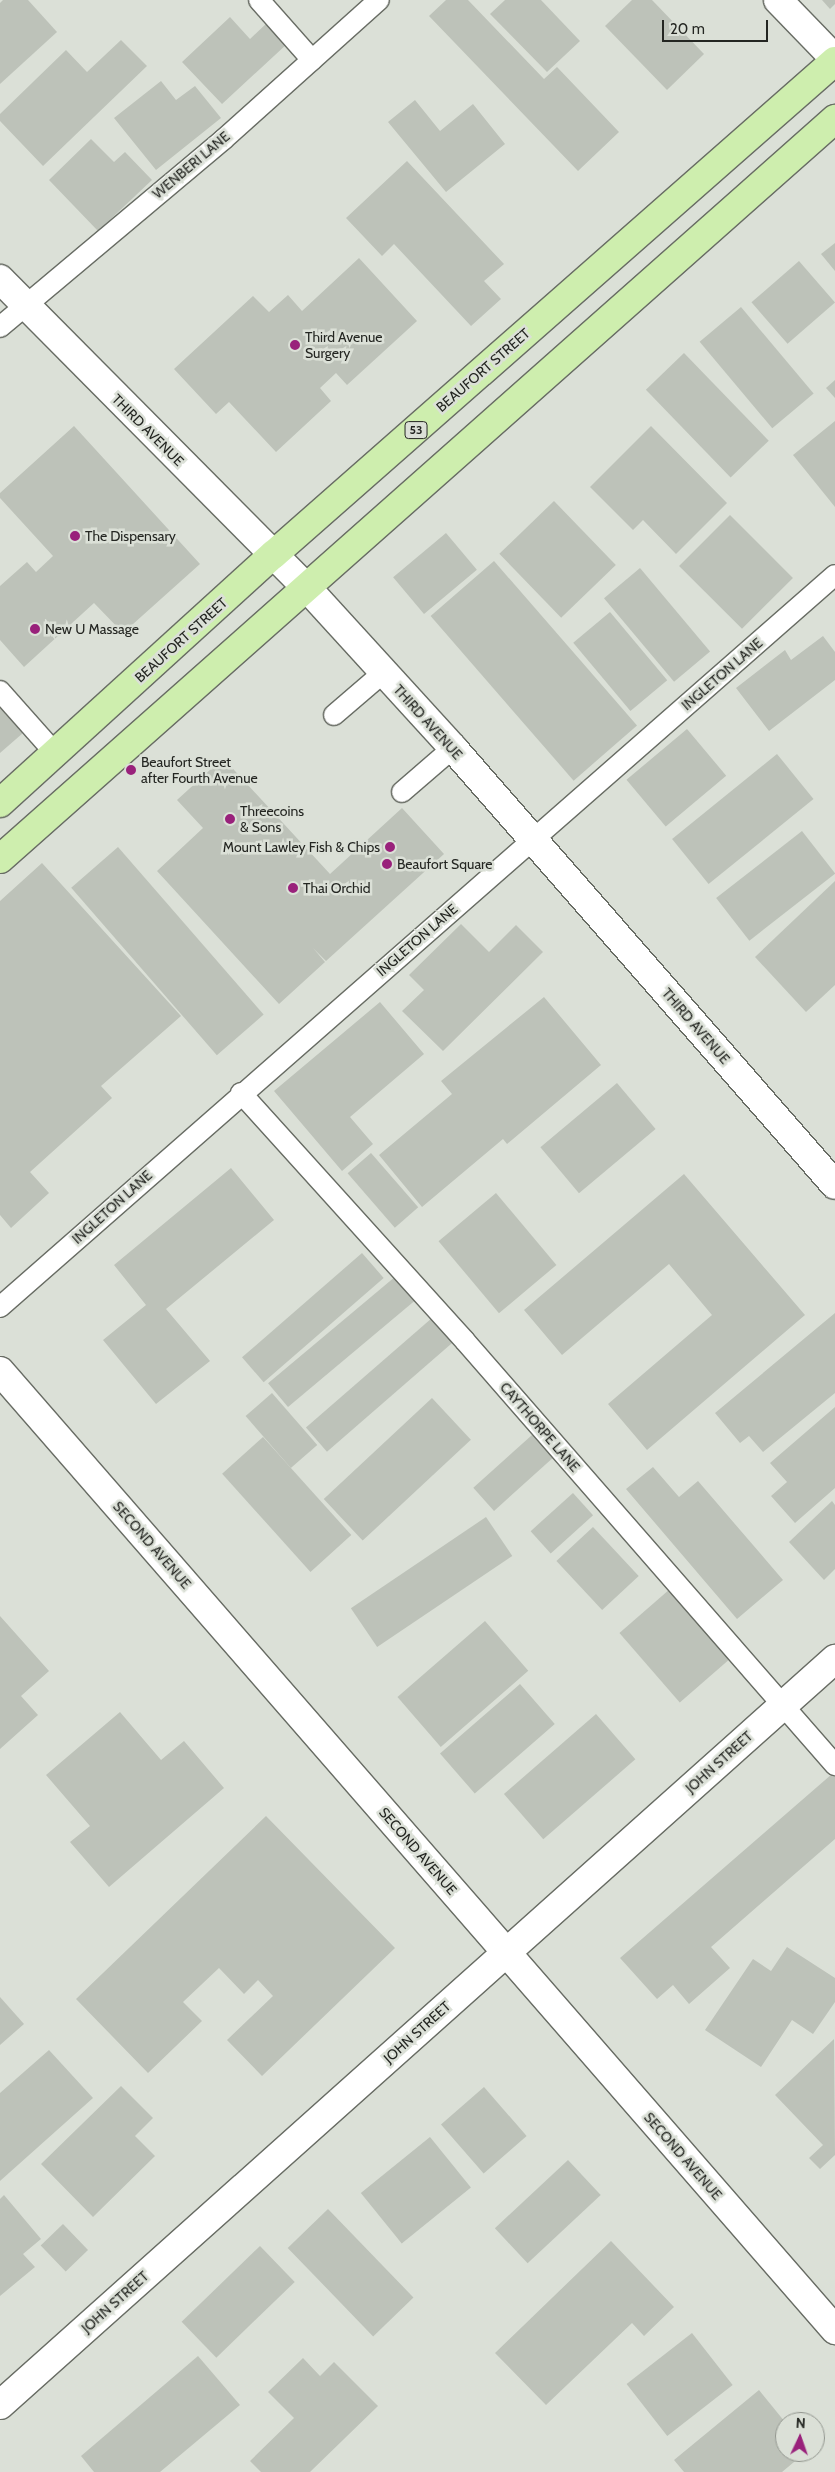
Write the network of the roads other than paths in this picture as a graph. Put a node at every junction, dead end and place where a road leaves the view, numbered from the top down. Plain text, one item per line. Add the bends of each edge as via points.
1 (259, 0) edge
2 (379, 0) edge
3 (778, 0) edge
4 (312, 60) junction
5 (835, 60) edge
6 (835, 119) edge
7 (0, 279) edge
8 (24, 304) junction
9 (0, 327) edge
10 (274, 555) junction
11 (835, 575) edge
12 (308, 589) junction
13 (383, 673) junction
14 (0, 690) edge
15 (334, 716) dead end
16 (453, 748) junction
17 (56, 754) junction
18 (402, 792) dead end
19 (0, 803) edge
20 (532, 841) junction
21 (0, 859) edge
22 (241, 1093) junction
23 (835, 1185) edge
24 (0, 1307) edge
25 (0, 1371) edge
26 (835, 1659) edge
27 (782, 1706) junction
28 (835, 1765) edge
29 (506, 1952) junction
30 (835, 2330) edge
31 (0, 2405) edge

1 - 4 lane
2 - 4 lane, WENBERI LANE
3 - 5 street
4 - 8 lane, WENBERI LANE via 224,138
5 - 10 main road, BEAUFORT STREET / 53
6 - 12 main road
7 - 8 street, THIRD AVENUE
8 - 9 lane, WENBERI LANE
8 - 10 street, THIRD AVENUE
10 - 12 street, THIRD AVENUE
10 - 17 main road, BEAUFORT STREET / 53
11 - 20 lane, INGLETON LANE
12 - 13 street, THIRD AVENUE
12 - 21 main road
13 - 15 lane
13 - 16 street, THIRD AVENUE
14 - 17 lane
16 - 18 lane
16 - 20 street, THIRD AVENUE
17 - 19 main road, BEAUFORT STREET / 53
20 - 22 lane, INGLETON LANE
20 - 23 street, THIRD AVENUE
22 - 24 lane, INGLETON LANE
22 - 27 lane, CAYTHORPE LANE via 465,1341
25 - 29 street, SECOND AVENUE
26 - 27 street, JOHN STREET
27 - 28 lane, CAYTHORPE LANE
27 - 29 street, JOHN STREET
29 - 30 street, SECOND AVENUE
29 - 31 street, JOHN STREET

